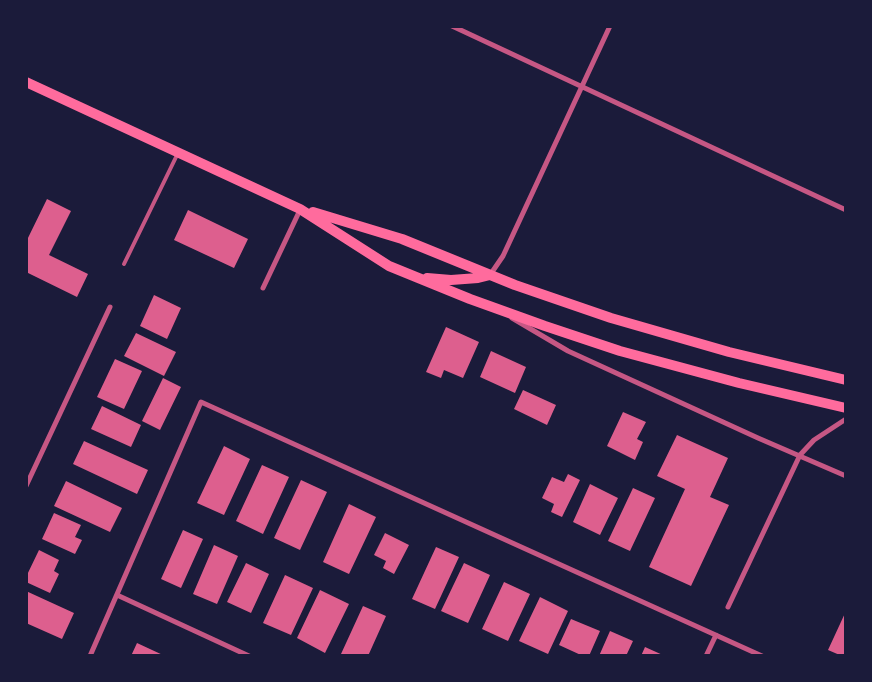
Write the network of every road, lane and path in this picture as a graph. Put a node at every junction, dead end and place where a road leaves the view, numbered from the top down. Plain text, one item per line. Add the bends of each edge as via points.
1 (452, 26) edge
2 (610, 26) edge
3 (26, 82) edge
4 (582, 86) junction
5 (178, 152) junction
6 (300, 208) junction
7 (846, 210) edge
8 (124, 264) dead end
9 (490, 275) junction
10 (413, 276) junction
11 (263, 288) dead end
12 (110, 306) dead end
13 (498, 310) junction
14 (846, 380) edge
15 (846, 408) edge
16 (846, 419) edge
17 (800, 455) junction
18 (846, 476) edge
19 (26, 486) edge
20 (117, 595) junction
21 (728, 607) dead end
22 (716, 634) junction
23 (90, 656) edge
24 (248, 656) edge
25 (706, 656) edge
26 (762, 656) edge

1 - 4 street
2 - 4 street
3 - 5 main road
4 - 7 street
4 - 9 street
5 - 6 main road
5 - 8 lane
6 - 9 main road via 402,239
6 - 10 main road via 390,266
6 - 11 street
9 - 10 main road via 451,280
9 - 14 main road via 652,331
10 - 13 main road
12 - 19 street
13 - 15 main road via 652,360
13 - 17 street via 568,351
16 - 17 street via 818,436
17 - 18 street
17 - 21 street
20 - 22 street via 201,402
20 - 23 street
20 - 24 street
22 - 25 street
22 - 26 street

